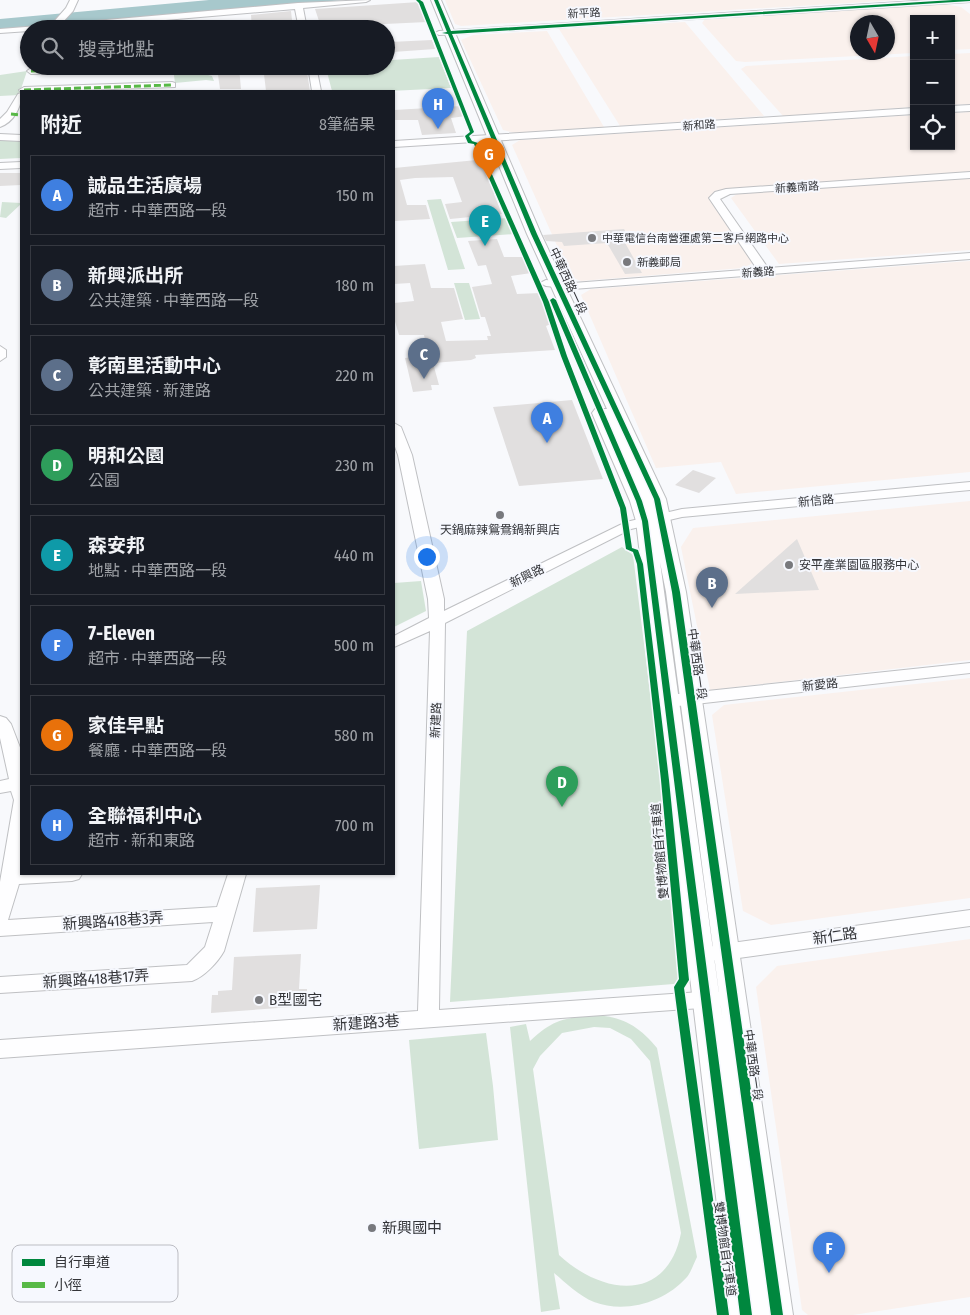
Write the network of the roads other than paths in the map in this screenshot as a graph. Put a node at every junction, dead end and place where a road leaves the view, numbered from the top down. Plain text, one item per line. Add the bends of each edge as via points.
1 (74, 0) edge
2 (366, 0) edge
3 (426, 0) edge
4 (436, 0) edge
5 (970, 0) edge
6 (298, 5) junction
7 (60, 20) edge
8 (131, 20) edge
9 (301, 20) edge
10 (20, 30) edge
11 (0, 31) edge
12 (445, 32) junction
13 (29, 75) edge
14 (121, 75) edge
15 (170, 75) edge
16 (314, 75) edge
17 (172, 88) edge
18 (118, 89) edge
19 (24, 90) edge
20 (41, 90) edge
21 (317, 90) edge
22 (20, 102) edge
23 (970, 108) edge
24 (955, 109) edge
25 (910, 111) edge
26 (16, 115) edge
27 (0, 124) edge
28 (0, 137) edge
29 (20, 138) edge
30 (489, 138) junction
31 (395, 144) edge
32 (20, 165) edge
33 (0, 166) edge
34 (970, 175) edge
35 (970, 256) edge
36 (764, 272) junction
37 (552, 284) junction
38 (0, 350) edge
39 (0, 358) edge
40 (395, 433) edge
41 (399, 456) edge
42 (970, 486) edge
43 (654, 519) junction
44 (437, 620) junction
45 (395, 641) edge
46 (970, 668) edge
47 (680, 700) junction
48 (0, 722) edge
49 (0, 787) edge
50 (20, 787) edge
51 (20, 811) edge
52 (57, 875) edge
53 (237, 875) edge
54 (11, 878) junction
55 (226, 914) junction
56 (0, 916) edge
57 (970, 918) edge
58 (0, 928) edge
59 (727, 952) junction
60 (700, 953) junction
61 (192, 973) joint
62 (0, 985) edge
63 (732, 998) junction
64 (706, 1000) junction
65 (428, 1019) junction
66 (0, 1048) edge
67 (746, 1315) edge
68 (777, 1315) edge

1 - 7 street
2 - 6 street
3 - 12 main road, 中華西路一段
4 - 12 main road, 中華西路一段
5 - 12 street, 新平路
6 - 8 street
6 - 9 street
10 - 11 street
12 - 30 main road, 中華西路一段
13 - 19 street
14 - 18 street
15 - 17 street
16 - 21 street
17 - 18 street
18 - 20 street
22 - 26 street
23 - 24 street
25 - 30 street, 新和路
26 - 27 street
28 - 29 street
30 - 31 street, 新和路
30 - 37 main road, 中華西路一段
32 - 33 street
34 - 36 street, 新義南路 via 719,194 714,198
35 - 36 street, 新義路
36 - 37 street, 新義路 via 573,286
37 - 43 main road, 中華西路一段 via 639,501
38 - 39 street
40 - 41 street, 新建路
41 - 44 street, 新建路 via 436,599
42 - 43 street, 新信路 via 682,513
43 - 44 street, 新興路 via 626,526
43 - 47 main road, 中華西路一段
44 - 45 street, 新興路
44 - 65 street, 新建路
46 - 47 street, 新愛路
47 - 59 main road, 中華西路一段
47 - 60 main road, 中華西路一段
48 - 50 street via 5,728
49 - 50 street
51 - 54 street
52 - 54 street
53 - 55 street
54 - 56 street
55 - 58 street, 新興路418巷3弄
55 - 61 street via 214,951
57 - 59 street, 新仁路
59 - 60 street, 新仁路
59 - 63 main road, 中華西路一段
60 - 64 main road, 中華西路一段
61 - 62 street, 新興路418巷17弄
63 - 64 street, 新建路3巷
63 - 68 main road, 中華西路一段
64 - 65 street, 新建路3巷
64 - 67 main road, 中華西路一段
65 - 66 street, 新建路3巷

